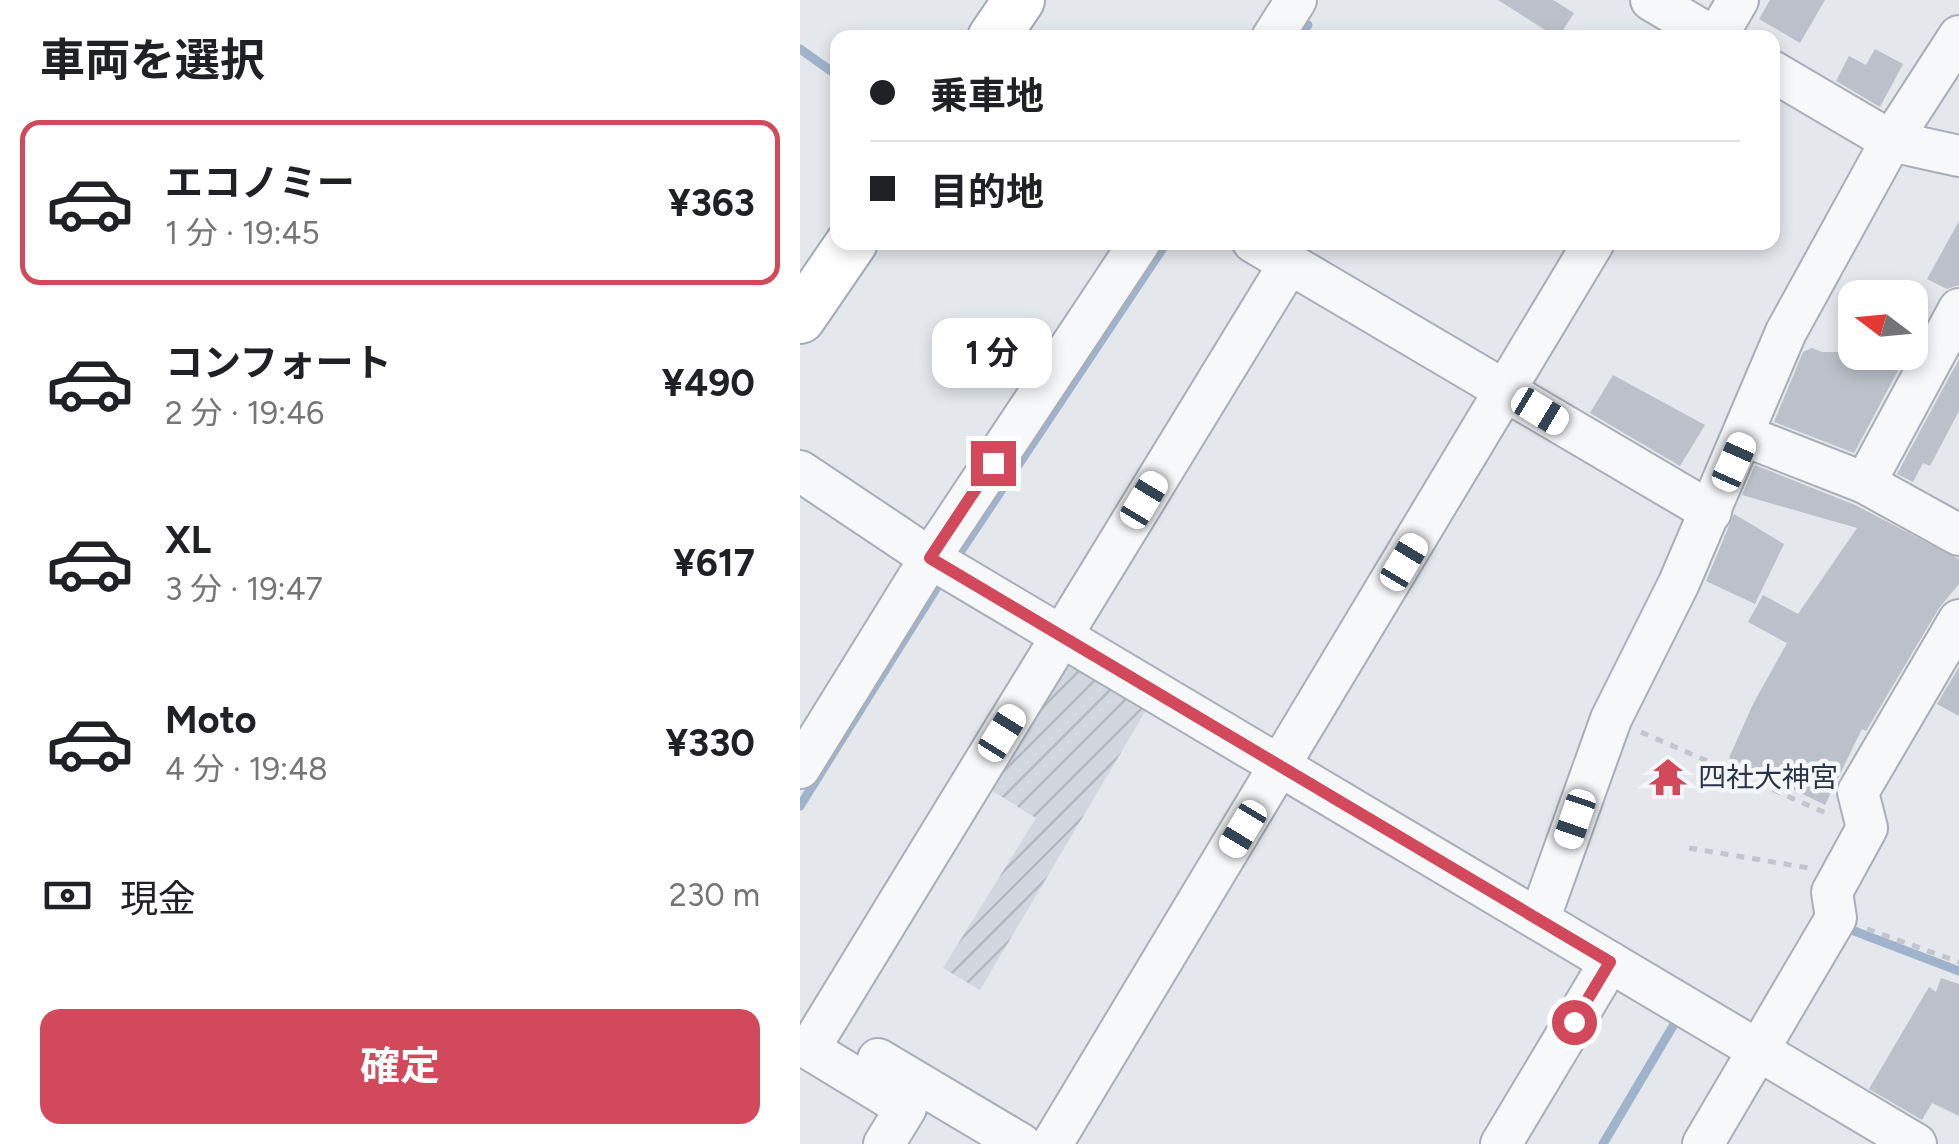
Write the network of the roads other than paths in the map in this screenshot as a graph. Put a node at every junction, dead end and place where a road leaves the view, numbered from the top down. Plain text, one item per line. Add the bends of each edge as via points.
1 (1019, 0) edge
2 (1296, 0) edge
3 (1651, 0) edge
4 (1738, 0) edge
5 (998, 30) edge
6 (1277, 30) edge
7 (1702, 30) edge
8 (1720, 30) edge
9 (1959, 36) edge
10 (1780, 76) edge
11 (1892, 140) junction
12 (1959, 156) edge
13 (847, 250) edge
14 (1135, 250) edge
15 (1266, 250) edge
16 (1589, 250) edge
17 (1289, 264) junction
18 (1959, 309) edge
19 (800, 318) edge
20 (1505, 391) junction
21 (1745, 436) junction
22 (800, 470) edge
23 (1865, 483) junction
24 (1711, 512) junction
25 (1959, 536) edge
26 (930, 558) junction
27 (1959, 620) edge
28 (1062, 636) junction
29 (1282, 766) junction
30 (800, 768) edge
31 (1540, 920) junction
32 (1610, 962) junction
33 (812, 1019) edge
34 (1759, 1051) junction
35 (884, 1144) edge
36 (1021, 1144) edge
37 (1052, 1144) edge
38 (1501, 1144) edge
39 (1703, 1144) edge
40 (1916, 1144) edge

1 - 5 main road
2 - 6 street
3 - 7 street
4 - 8 street
9 - 11 street
10 - 11 street
11 - 12 street
11 - 21 street via 1786,332
13 - 19 main road
14 - 26 street
15 - 17 street
16 - 20 street
17 - 20 street
17 - 28 street
18 - 23 street
20 - 24 street
20 - 29 street
21 - 23 street
21 - 24 street
22 - 26 street
23 - 25 street
24 - 31 street via 1611,718
26 - 28 street
26 - 30 street
27 - 34 street via 1858,792 1867,828 1832,892 1836,918
28 - 29 street
28 - 33 street
29 - 31 street
29 - 37 street
31 - 32 street
32 - 34 street
32 - 38 street
33 - 35 street via 810,1049 906,1108
33 - 36 street
34 - 39 street
34 - 40 street

